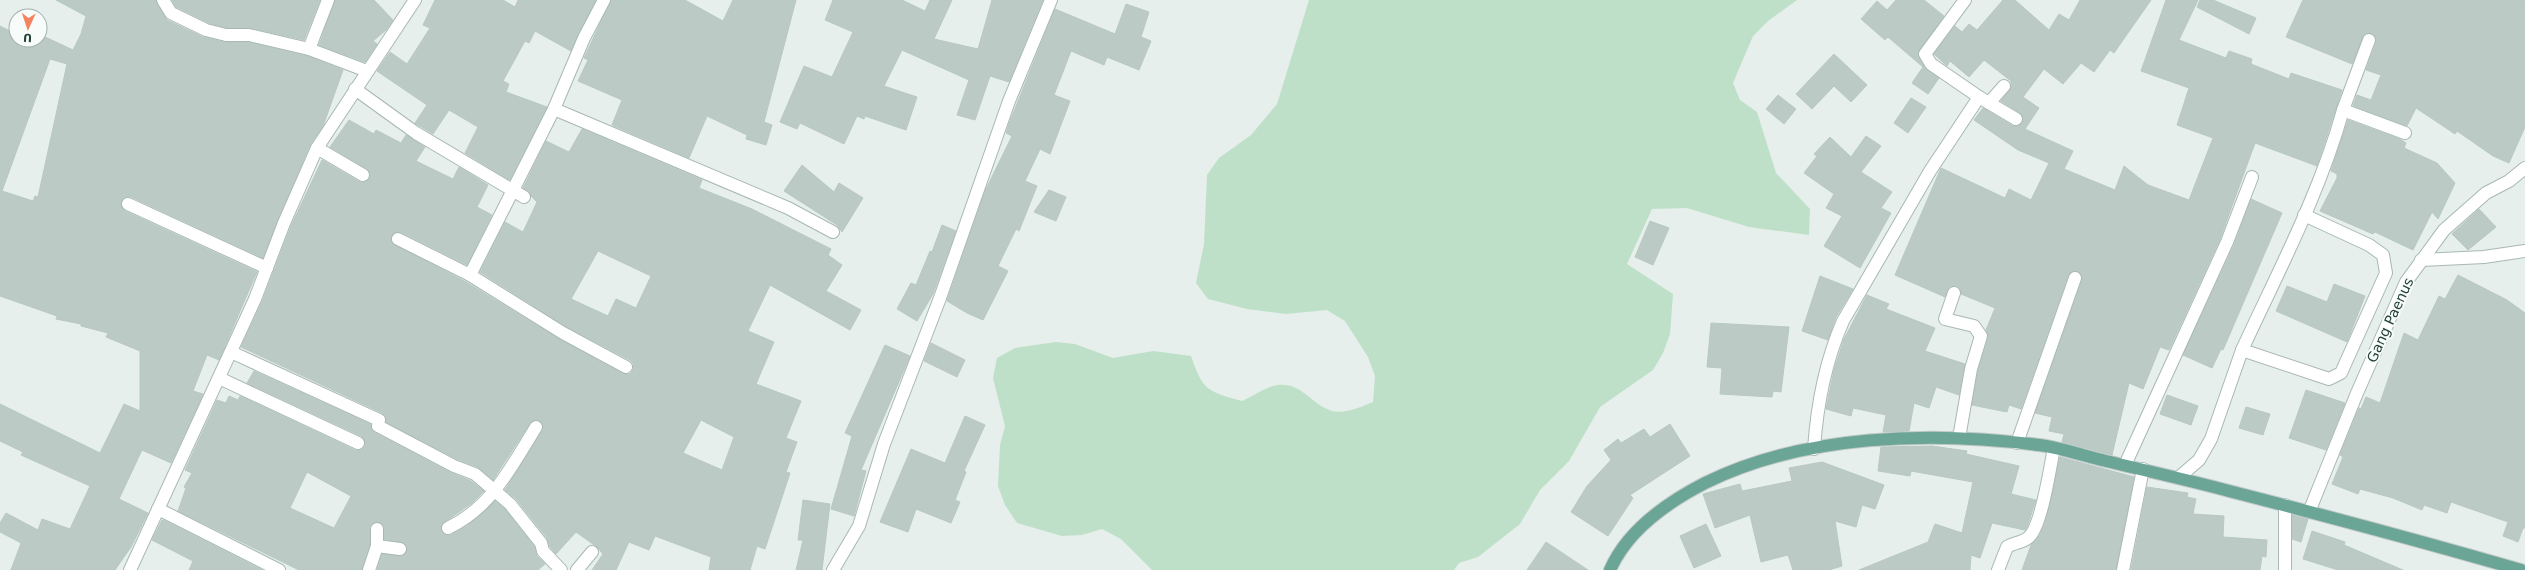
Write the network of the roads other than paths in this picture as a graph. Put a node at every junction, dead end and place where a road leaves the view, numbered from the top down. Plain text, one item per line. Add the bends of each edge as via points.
1 (163, 0) edge
2 (328, 0) edge
3 (415, 0) edge
4 (604, 0) edge
5 (1052, 0) edge
6 (1965, 0) edge
7 (2369, 40) dead end
8 (309, 49) junction
9 (367, 70) junction
10 (2004, 86) dead end
11 (355, 89) junction
12 (1979, 97) junction
13 (1989, 103) junction
14 (554, 109) junction
15 (2343, 110) junction
16 (2016, 119) dead end
17 (2405, 133) dead end
18 (317, 148) junction
19 (2525, 168) edge
20 (363, 175) dead end
21 (2252, 177) dead end
22 (512, 190) junction
23 (524, 197) dead end
24 (128, 204) dead end
25 (2304, 215) junction
26 (833, 232) dead end
27 (398, 240) dead end
28 (2525, 251) edge
29 (2421, 260) junction
30 (267, 268) junction
31 (470, 275) junction
32 (2075, 278) dead end
33 (1954, 293) dead end
34 (2242, 350) junction
35 (230, 352) junction
36 (626, 367) dead end
37 (219, 378) junction
38 (536, 427) dead end
39 (1959, 438) junction
40 (358, 443) dead end
41 (2017, 443) junction
42 (2054, 448) junction
43 (1814, 449) junction
44 (2125, 466) junction
45 (2143, 469) junction
46 (2178, 478) junction
47 (495, 490) junction
48 (2285, 505) junction
49 (158, 509) junction
50 (2309, 512) junction
51 (448, 528) dead end
52 (377, 529) dead end
53 (378, 546) junction
54 (400, 550) dead end
55 (592, 552) dead end
56 (130, 570) edge
57 (279, 570) edge
58 (369, 570) edge
59 (561, 570) edge
60 (577, 570) edge
61 (833, 570) edge
62 (1610, 570) edge
63 (1998, 570) edge
64 (2123, 570) edge
65 (2285, 570) edge
66 (2521, 570) edge

1 - 8 street via 171,13 206,30 226,35 249,35
2 - 8 street
3 - 9 street
4 - 14 street via 584,38
5 - 61 street via 1009,101 940,298 884,444 859,526
6 - 12 street via 1925,54 1931,64
7 - 15 street
8 - 9 street
9 - 11 street
10 - 13 street
11 - 18 street
11 - 22 street via 416,133
12 - 13 street
12 - 43 street via 1930,171 1843,321 1833,344 1822,385
13 - 16 street
14 - 22 street
14 - 26 street via 788,208
15 - 17 street
15 - 25 street via 2335,140
18 - 20 street
18 - 30 street
19 - 29 street, Gang Paenus via 2509,181 2486,193 2444,230
21 - 44 street via 2227,242
22 - 23 street
22 - 31 street
24 - 30 street
25 - 34 street
25 - 34 street via 2369,245 2384,255 2386,273 2341,373 2329,379
27 - 31 street
28 - 29 street via 2484,257
29 - 50 street, Gang Paenus via 2406,282 2356,393
30 - 35 street
31 - 36 street via 563,333
32 - 41 street
33 - 39 street via 1945,319 1974,326 1981,336 1971,369
34 - 46 street via 2211,439 2200,460
35 - 37 street
35 - 47 street via 379,420 378,426 391,434 475,474
37 - 40 street
37 - 49 street
38 - 47 street via 512,469
39 - 41 main road
39 - 43 main road via 1849,441
41 - 42 main road
42 - 44 main road
42 - 63 street via 2034,529 2029,538 2007,547
43 - 62 main road via 1760,461 1719,476 1682,494 1624,543
44 - 45 main road
45 - 46 main road
45 - 64 street
46 - 48 main road
47 - 51 street via 471,516
47 - 59 street via 510,504 540,543 543,551
48 - 50 main road
48 - 65 street
49 - 56 street
49 - 57 street
50 - 66 main road
52 - 53 street
53 - 54 street
53 - 58 street
55 - 60 street

